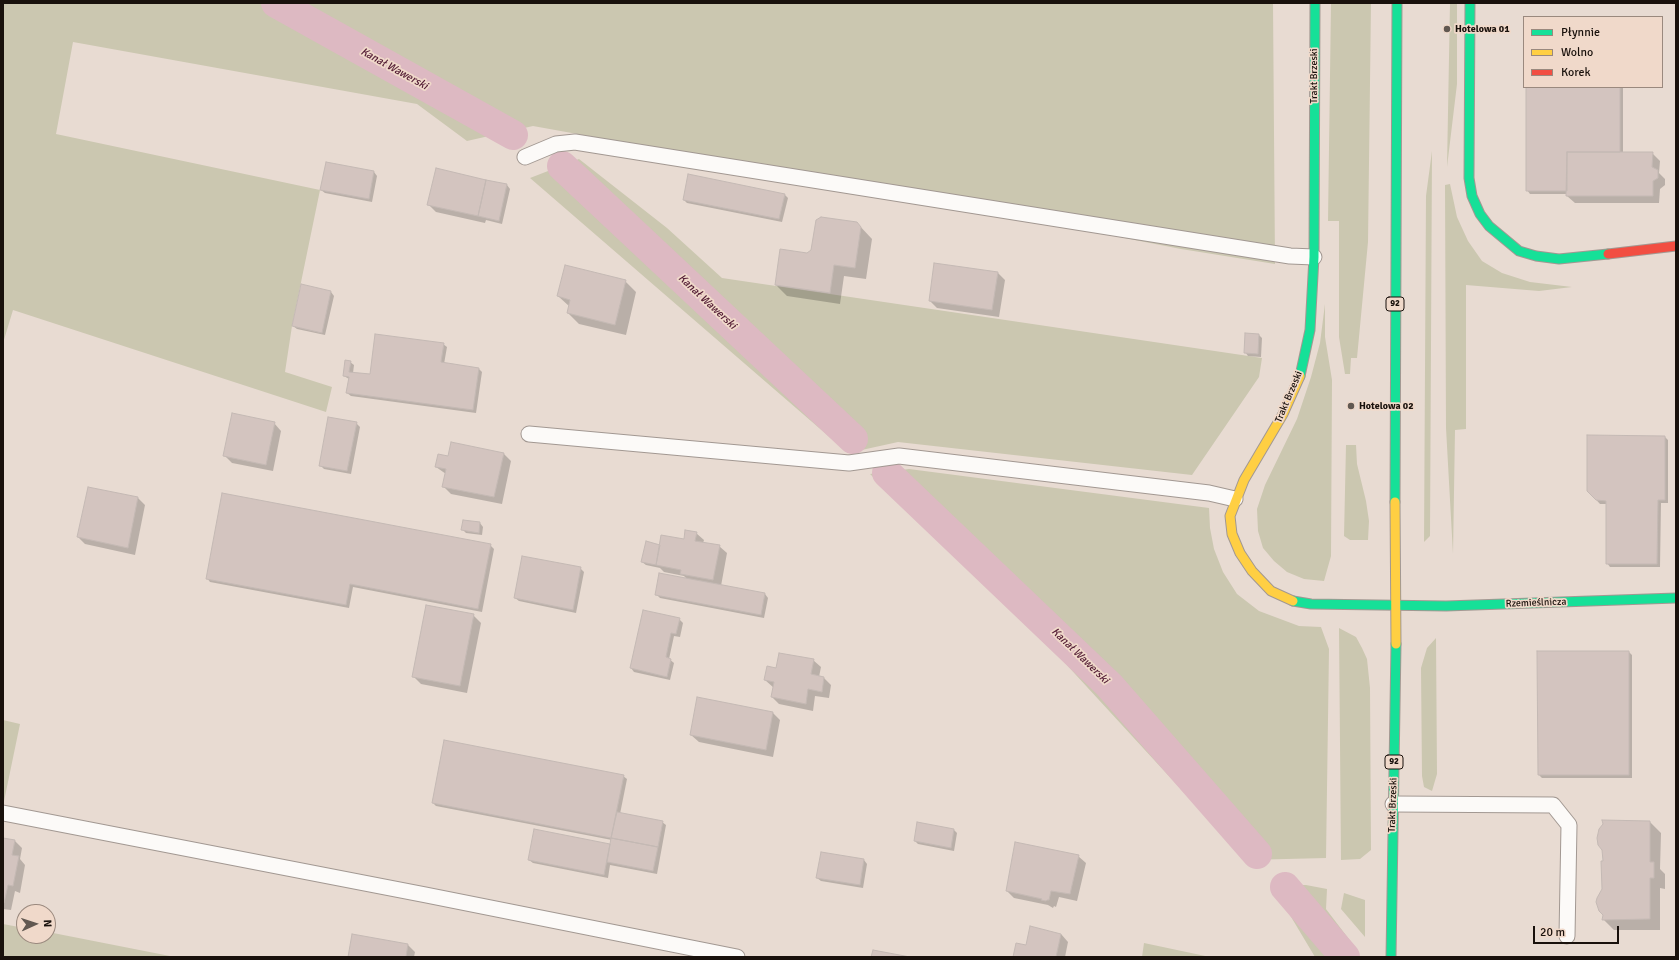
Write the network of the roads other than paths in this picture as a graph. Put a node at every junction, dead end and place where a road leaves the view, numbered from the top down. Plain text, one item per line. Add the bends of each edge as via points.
1 (1315, 3) edge
2 (1397, 3) edge
3 (1470, 3) edge
4 (524, 157) dead end
5 (1676, 246) edge
6 (1314, 257) junction
7 (529, 434) dead end
8 (1236, 499) junction
9 (1676, 598) edge
10 (1396, 606) junction
11 (1393, 804) junction
12 (3, 814) edge
13 (1567, 936) dead end
14 (737, 957) edge
15 (1391, 957) edge

1 - 6 street, Trakt Brzeski
2 - 10 street, Trakt Brzeski / 92 via 1394,417
3 - 5 street via 1469,178 1472,196 1489,226 1519,251 1559,259
4 - 6 lane via 556,144 574,142 1290,256
6 - 8 street, Trakt Brzeski via 1310,330 1299,378 1283,414 1244,480
7 - 8 lane via 850,463 899,456 1209,493
8 - 10 street, Trakt Brzeski via 1230,516 1232,534 1252,571 1271,591 1294,601 1311,604
9 - 10 street, Rzemieślnicza
10 - 11 street, Trakt Brzeski / 92
11 - 13 lane via 1553,805 1569,825
11 - 15 street, Trakt Brzeski / 92
12 - 14 lane

